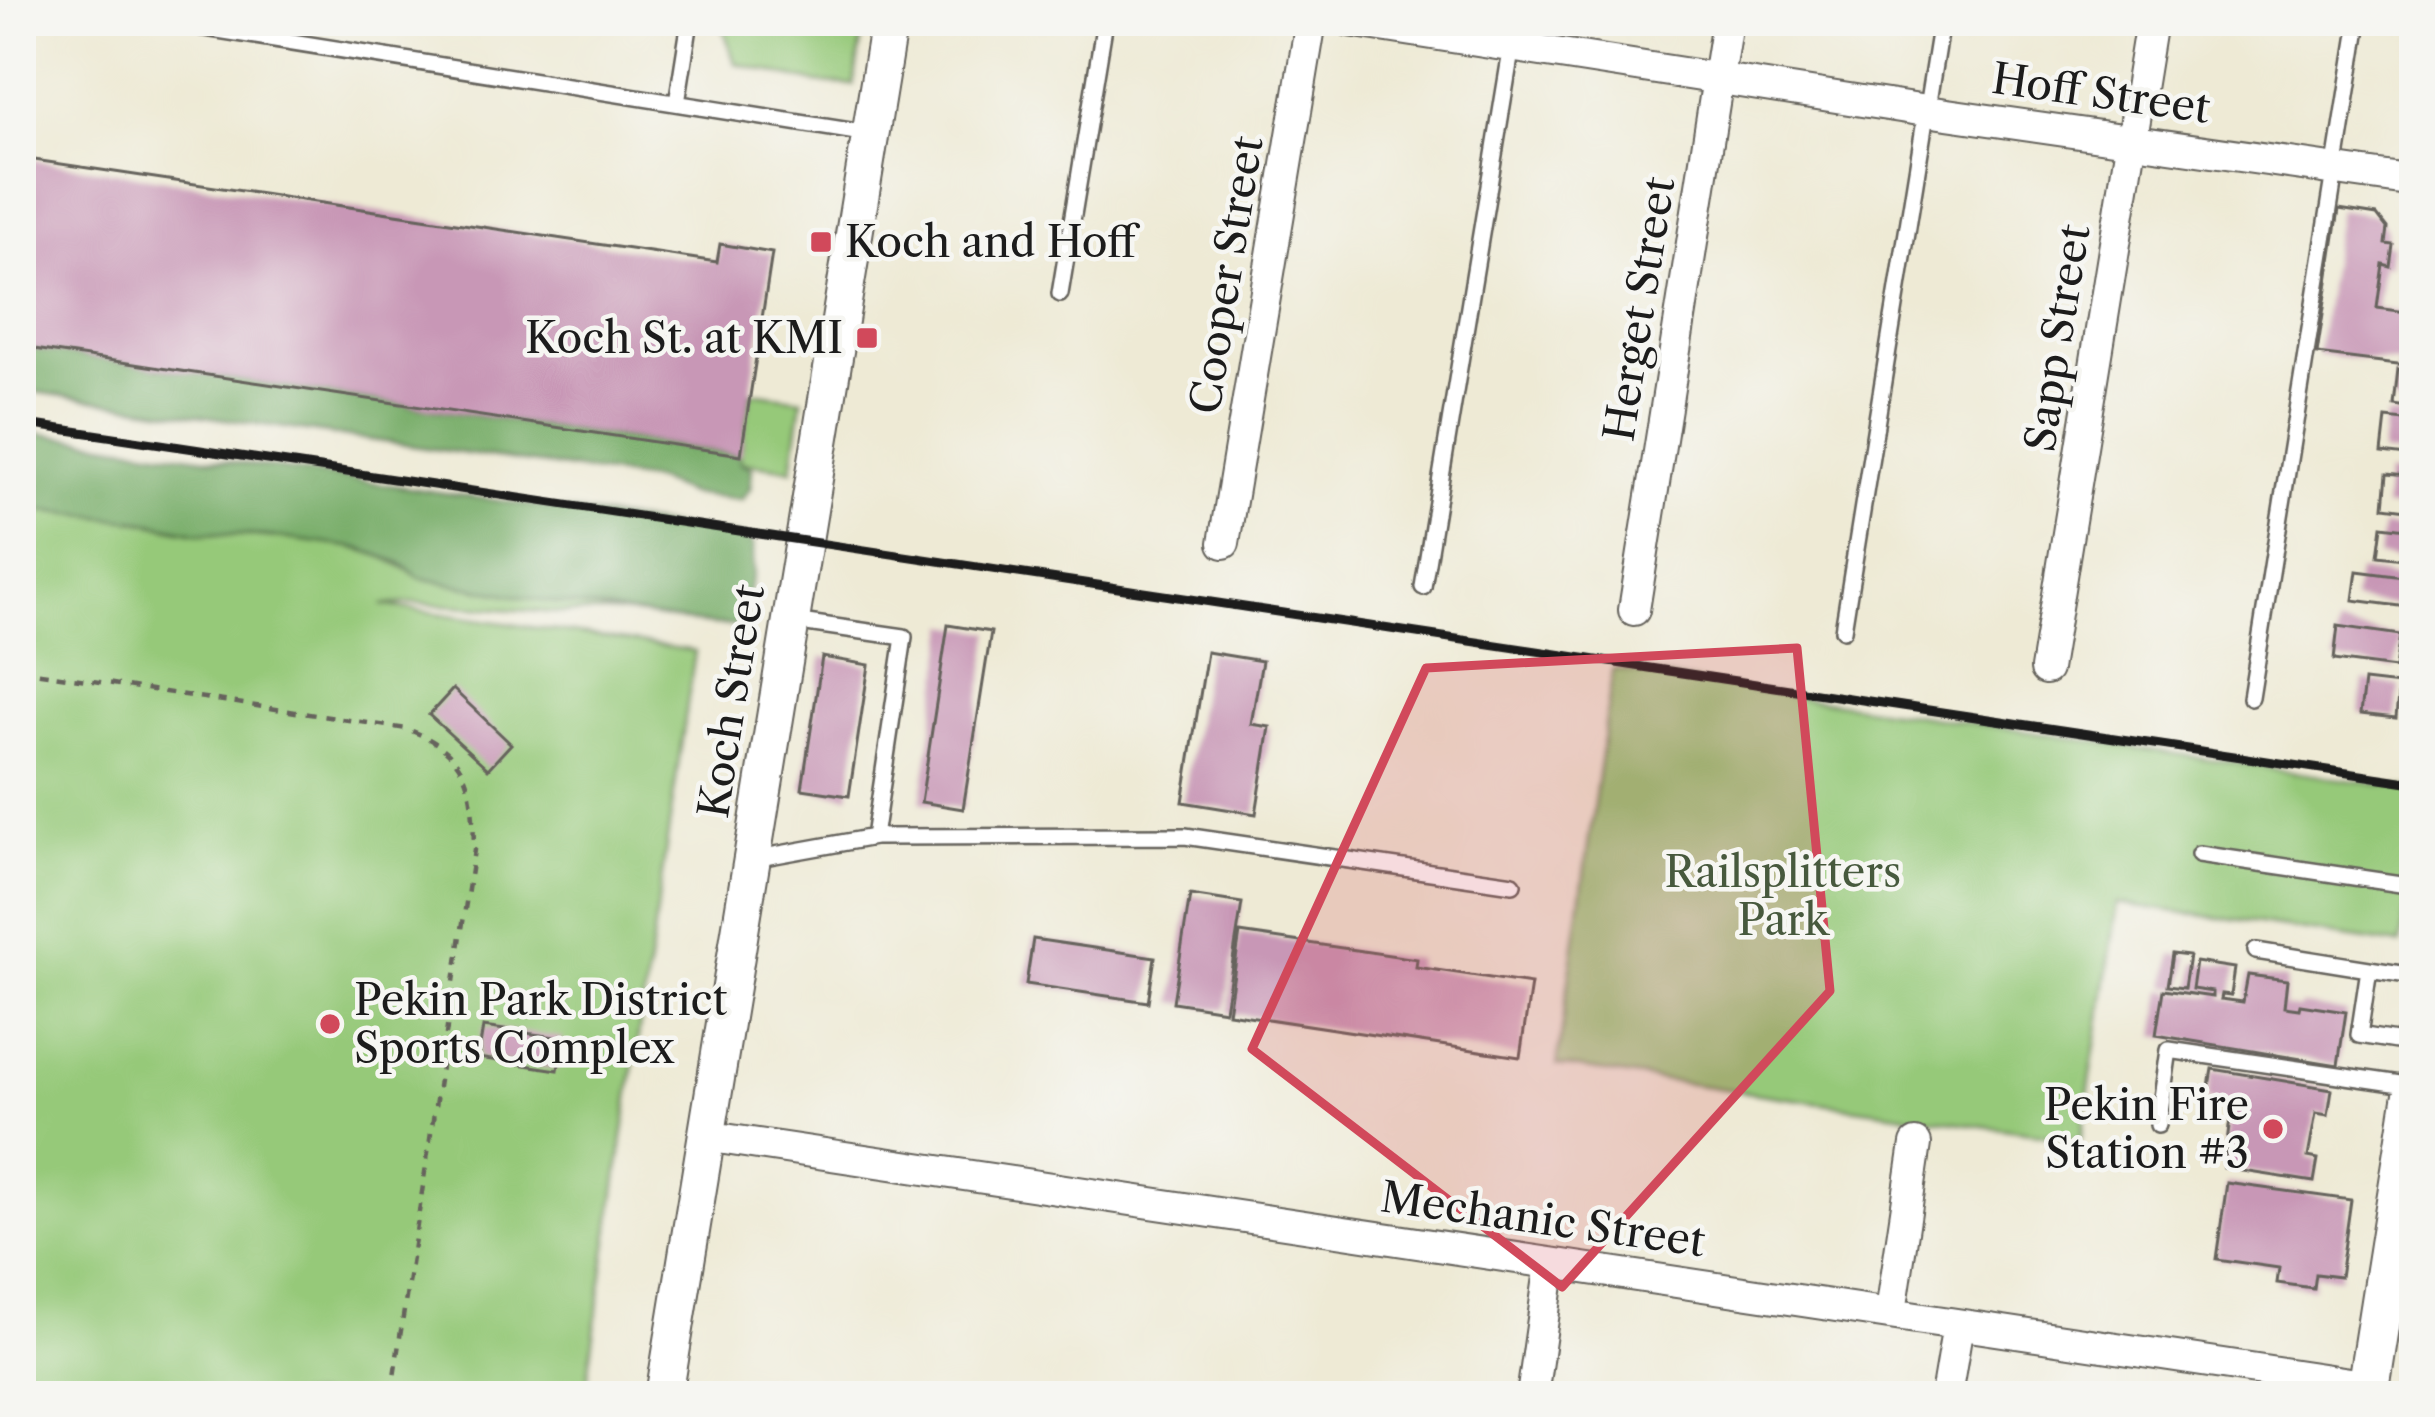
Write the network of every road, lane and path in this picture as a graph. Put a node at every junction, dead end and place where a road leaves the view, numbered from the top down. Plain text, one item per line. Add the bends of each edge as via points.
1 (161, 21) edge
2 (690, 21) edge
3 (889, 21) edge
4 (1105, 21) edge
5 (1311, 21) edge
6 (1348, 21) edge
7 (1727, 21) edge
8 (1941, 21) edge
9 (2151, 21) edge
10 (2359, 21) edge
11 (1514, 34) edge
12 (1718, 79) junction
13 (677, 103) junction
14 (1927, 111) junction
15 (870, 134) junction
16 (2132, 140) junction
17 (2336, 170) junction
18 (2414, 181) edge
19 (1060, 294) dead end
20 (1224, 543) dead end
21 (1423, 586) dead end
22 (1634, 610) dead end
23 (790, 620) junction
24 (1843, 630) dead end
25 (2046, 669) dead end
26 (21, 670) edge
27 (2251, 698) dead end
28 (874, 837) junction
29 (2199, 854) dead end
30 (751, 859) junction
31 (1513, 884) dead end
32 (2414, 886) edge
33 (2256, 951) dead end
34 (2369, 969) junction
35 (2414, 976) edge
36 (2414, 1044) edge
37 (2414, 1086) edge
38 (2414, 1100) edge
39 (2158, 1125) dead end
40 (705, 1136) junction
41 (1916, 1144) dead end
42 (1551, 1263) junction
43 (1891, 1312) junction
44 (1958, 1325) junction
45 (2368, 1391) edge
46 (391, 1396) edge
47 (664, 1396) edge
48 (1532, 1396) edge
49 (1946, 1396) edge

1 - 13 lane
2 - 13 lane
3 - 15 street, Koch Street
4 - 19 lane
5 - 20 street, Cooper Street
6 - 11 street, Hoff Street
7 - 12 street, Herget Street
8 - 14 lane
9 - 16 street, Sapp Street
10 - 17 lane
11 - 12 street, Hoff Street
11 - 21 lane
12 - 14 street, Hoff Street
12 - 22 street, Herget Street
13 - 15 lane
14 - 16 street, Hoff Street
14 - 24 lane
15 - 23 street, Koch Street
16 - 17 street, Hoff Street
16 - 25 street, Sapp Street
17 - 18 street, Hoff Street
17 - 27 lane
23 - 28 lane via 904,637
23 - 30 street, Koch Street
26 - 46 path via 407,729 433,739 473,794 474,850
28 - 30 lane
28 - 31 lane via 1185,836
29 - 32 lane
30 - 40 street, Koch Street
33 - 34 lane
34 - 35 lane
34 - 36 lane via 2359,1035
37 - 39 lane via 2169,1050
38 - 45 main road
40 - 42 street, Mechanic Street
40 - 47 street, Koch Street
41 - 43 street
42 - 43 street, Mechanic Street
42 - 48 street
43 - 44 street, Mechanic Street
44 - 45 street, Mechanic Street
44 - 49 street

